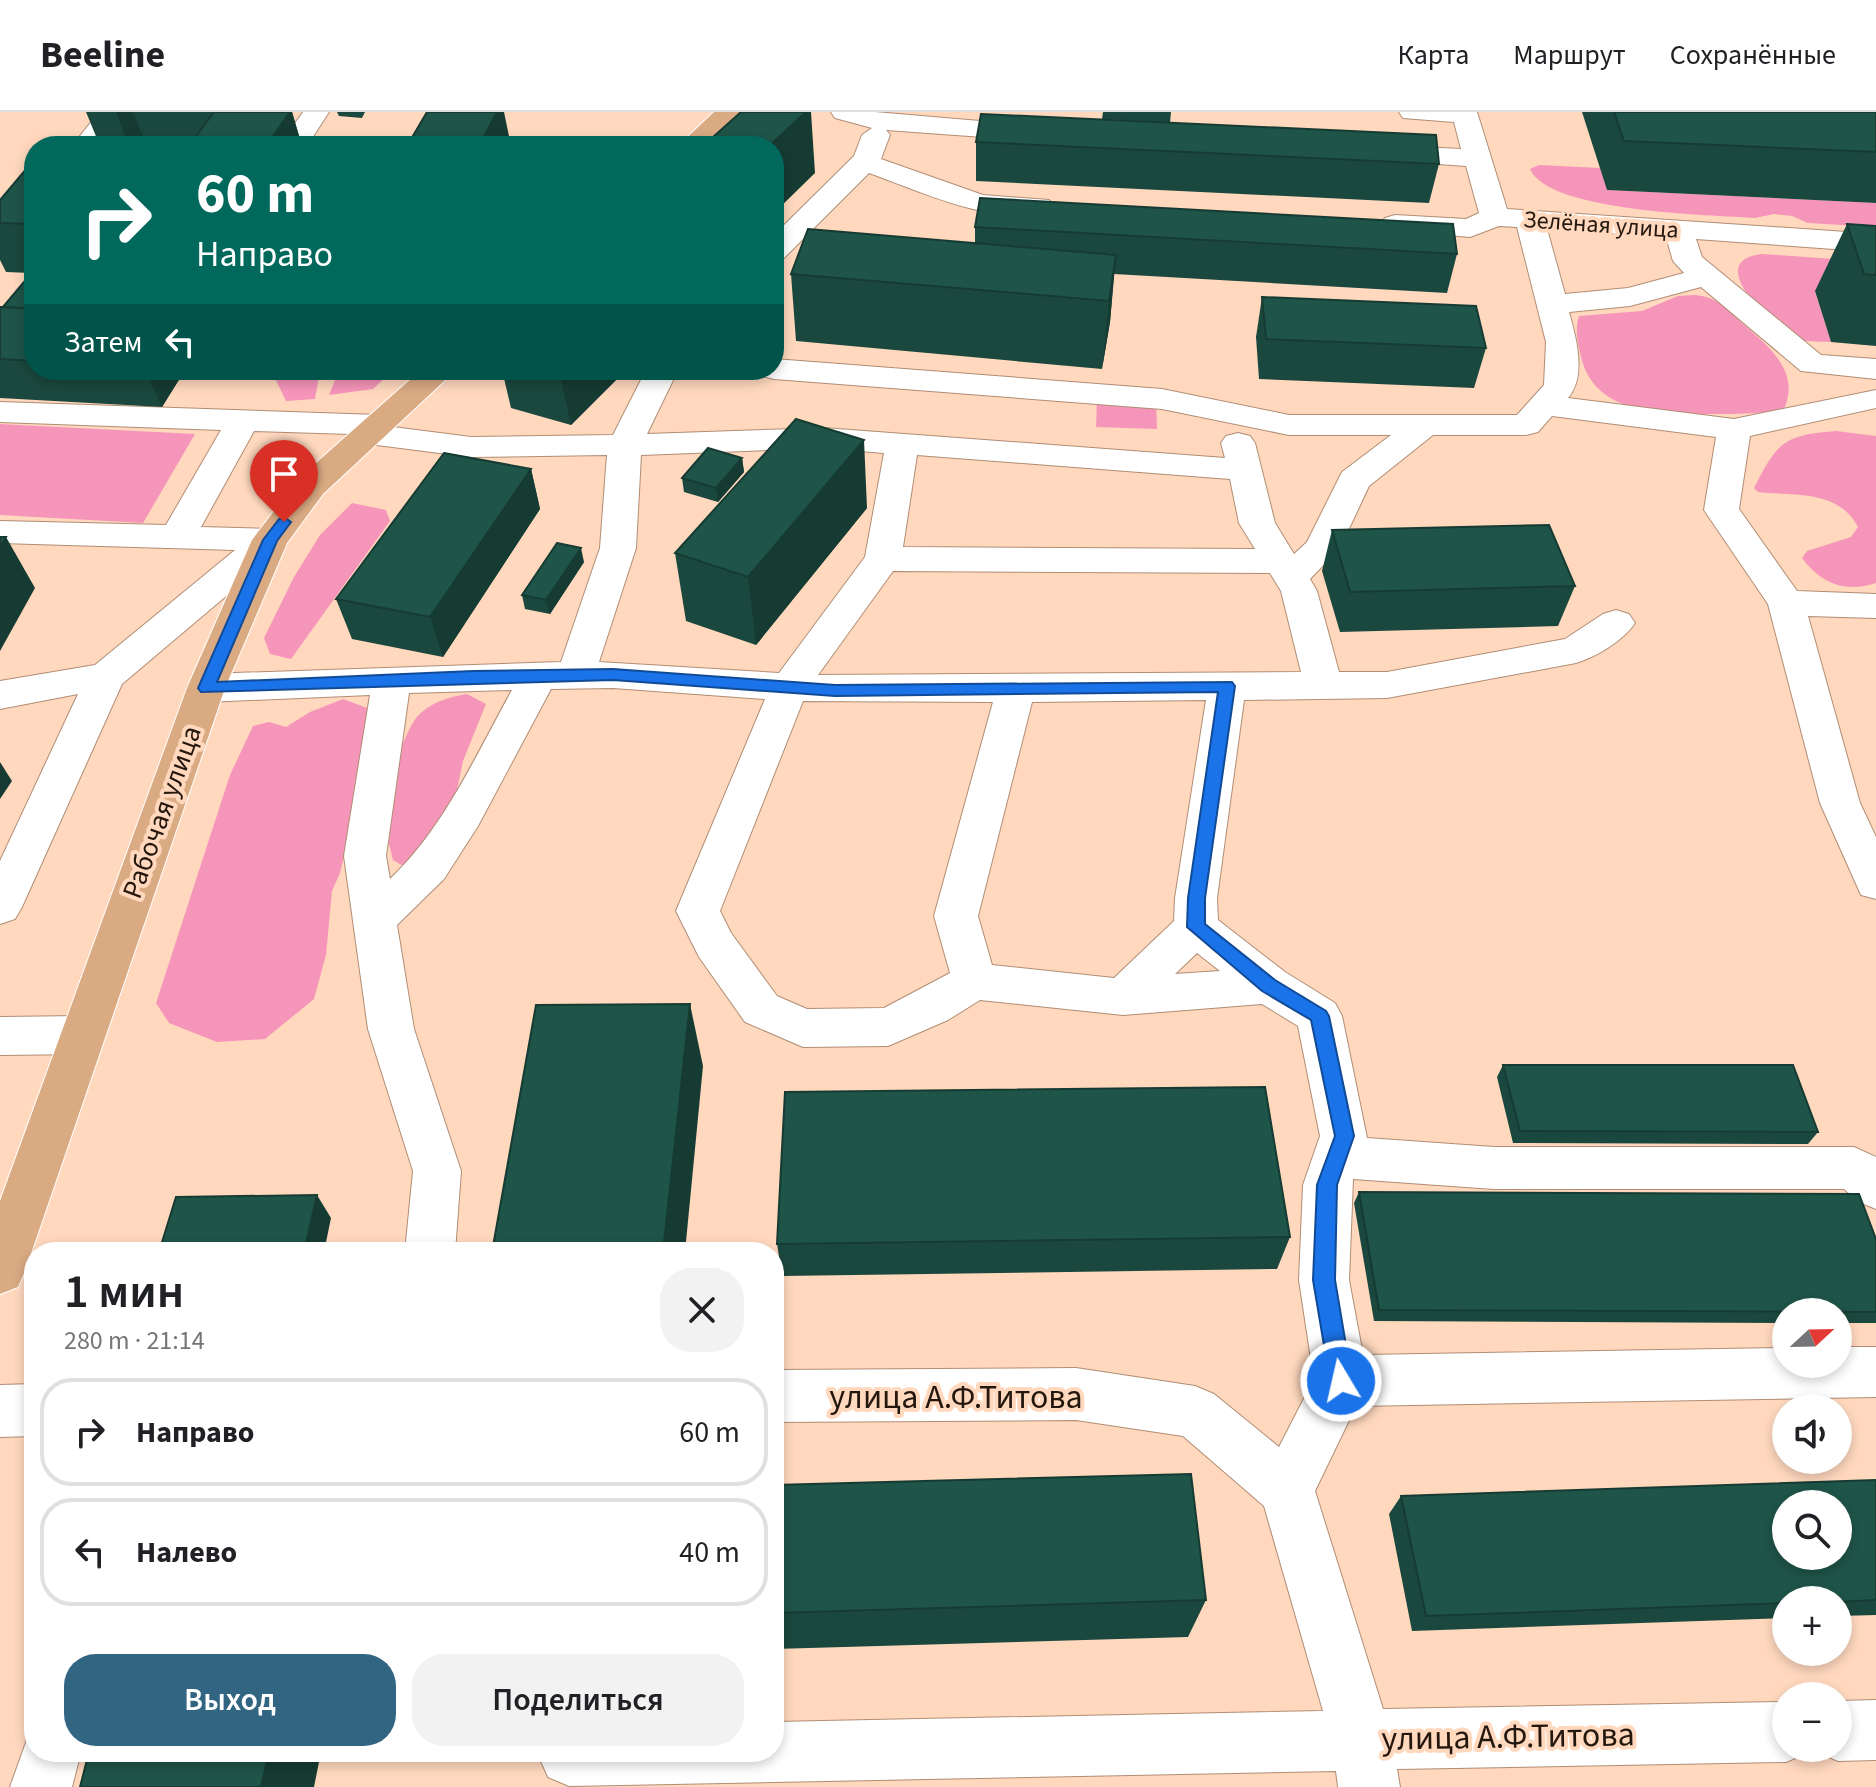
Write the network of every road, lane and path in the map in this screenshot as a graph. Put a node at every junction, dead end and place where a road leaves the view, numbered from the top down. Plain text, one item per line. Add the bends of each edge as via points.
1 (113, 112) edge
2 (316, 112) edge
3 (730, 112) edge
4 (844, 112) edge
5 (1412, 112) edge
6 (1464, 114) edge
7 (881, 122) junction
8 (1062, 134) edge
9 (94, 136) edge
10 (300, 136) edge
11 (703, 136) edge
12 (1349, 151) edge
13 (1476, 158) junction
14 (864, 162) junction
15 (1073, 208) edge
16 (1495, 217) junction
17 (1530, 220) junction
18 (1368, 223) edge
19 (1679, 231) junction
20 (784, 242) edge
21 (1876, 243) edge
22 (1706, 276) junction
23 (1552, 304) junction
24 (784, 371) edge
25 (429, 380) edge
26 (657, 380) edge
27 (1874, 390) edge
28 (1544, 405) junction
29 (0, 412) edge
30 (1231, 413) junction
31 (968, 416) junction
32 (243, 420) junction
33 (1425, 425) junction
34 (374, 429) junction
35 (1734, 429) junction
36 (902, 444) junction
37 (625, 445) junction
38 (1244, 470) junction
39 (0, 532) edge
40 (177, 537) junction
41 (270, 540) junction
42 (883, 559) junction
43 (1286, 569) junction
44 (1786, 603) junction
45 (1876, 606) edge
46 (1616, 623) dead end
47 (106, 676) junction
48 (558, 676) junction
49 (392, 680) junction
50 (1323, 685) junction
51 (1227, 686) junction
52 (789, 687) junction
53 (206, 688) junction
54 (1016, 688) junction
55 (0, 695) edge
56 (1876, 883) edge
57 (0, 907) edge
58 (375, 920) junction
59 (1196, 927) junction
60 (974, 981) junction
61 (1269, 985) junction
62 (1123, 997) junction
63 (82, 1035) junction
64 (0, 1036) edge
65 (1337, 1157) junction
66 (1876, 1187) edge
67 (431, 1242) edge
68 (0, 1271) edge
69 (1876, 1372) edge
70 (1341, 1381) junction
71 (784, 1396) edge
72 (24, 1410) edge
73 (0, 1411) edge
74 (1287, 1489) junction
75 (1876, 1730) edge
76 (1852, 1731) edge
77 (1772, 1733) edge
78 (784, 1752) edge
79 (48, 1762) edge
80 (1365, 1763) edge
81 (41, 1787) edge

1 - 9 street
2 - 10 street
3 - 11 main road
4 - 7 street
5 - 6 street
6 - 13 street, Зелёная улица
7 - 8 street
7 - 14 street
12 - 13 street
13 - 16 street, Зелёная улица
14 - 15 street via 980,203
14 - 20 street
16 - 17 street, Зелёная улица
16 - 18 street via 1470,228
17 - 19 street, Зелёная улица
17 - 23 street
19 - 21 street, Зелёная улица
19 - 22 street via 1688,261
22 - 23 street via 1630,297
22 - 27 street via 1812,364
23 - 28 street via 1562,342 1560,387
24 - 31 street
25 - 34 main road, Рабочая улица
26 - 37 street
27 - 35 street
28 - 33 street via 1526,425
28 - 35 street
29 - 32 street
30 - 31 street via 1162,399
30 - 33 street via 1289,425
30 - 38 street
31 - 36 street
31 - 38 street
32 - 34 street
32 - 40 street
33 - 43 street via 1354,480 1322,548
34 - 37 street via 471,447
34 - 41 main road, Рабочая улица via 311,486
35 - 44 street via 1721,510
36 - 37 street via 824,438
36 - 42 street
37 - 48 street via 618,548
38 - 43 street via 1257,523
39 - 40 street
40 - 41 street
41 - 47 street
41 - 53 main road, Рабочая улица
42 - 43 street
42 - 52 street
43 - 50 street via 1299,591
44 - 45 street
44 - 56 street via 1840,803
46 - 50 street via 1576,650 1387,685
47 - 55 street
47 - 57 street
48 - 49 street
48 - 52 street
48 - 58 street via 429,868
49 - 53 street
49 - 58 street via 365,856
50 - 51 street
51 - 54 street
51 - 59 street
52 - 54 street
52 - 60 street via 698,911 715,945 761,1009 803,1028 888,1027
53 - 63 main road, Рабочая улица
54 - 60 street via 956,916
58 - 67 street via 391,1029 437,1171
59 - 61 street
59 - 62 street
60 - 62 street
61 - 62 street
61 - 65 street via 1319,1016 1344,1136
63 - 64 street
63 - 68 main road, Рабочая улица
65 - 66 street via 1494,1168 1854,1168
65 - 70 street via 1327,1185 1324,1280
69 - 70 street
70 - 74 street
71 - 74 street, улица А.Ф.Титова via 1076,1394 1195,1412
72 - 73 street
74 - 80 street, улица А.Ф.Титова
75 - 76 street
77 - 80 street, улица А.Ф.Титова
78 - 80 street
79 - 81 street

